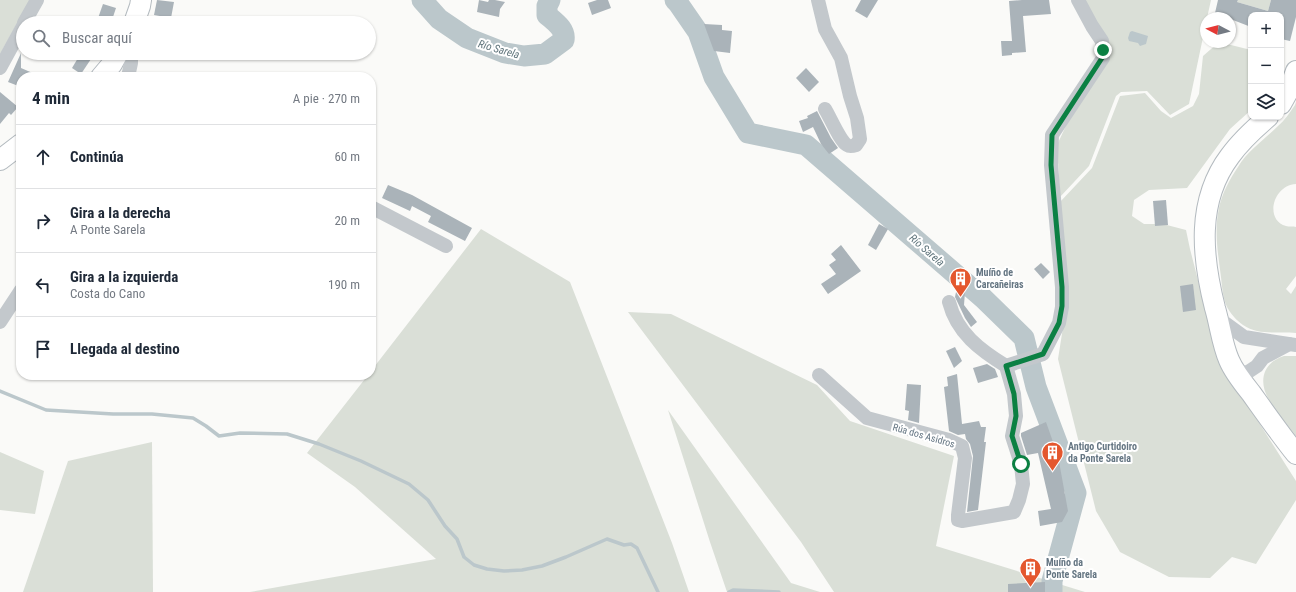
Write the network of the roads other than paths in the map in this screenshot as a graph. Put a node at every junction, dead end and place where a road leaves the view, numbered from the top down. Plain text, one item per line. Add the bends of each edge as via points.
1 (37, 0) edge
2 (141, 0) edge
3 (818, 0) edge
4 (1078, 0) edge
5 (28, 16) edge
6 (136, 16) edge
7 (16, 39) edge
8 (114, 60) edge
9 (131, 60) edge
10 (0, 68) edge
11 (1296, 71) edge
12 (105, 72) edge
13 (129, 72) edge
14 (1284, 99) edge
15 (825, 109) dead end
16 (1265, 120) edge
17 (16, 148) edge
18 (0, 160) edge
19 (376, 210) edge
20 (446, 246) dead end
21 (16, 298) edge
22 (949, 302) dead end
23 (1218, 318) junction
24 (0, 322) edge
25 (1249, 338) junction
26 (1292, 344) edge
27 (1227, 352) junction
28 (1263, 358) junction
29 (1008, 365) junction
30 (1237, 373) junction
31 (819, 375) dead end
32 (1296, 454) edge

1 - 5 street
2 - 6 street
3 - 15 street via 825,29 841,58 857,118 860,139 856,145 847,145
4 - 29 street via 1102,41 1103,50 1102,58 1052,135 1051,165 1062,287 1059,323 1043,354
7 - 10 street
8 - 12 street
9 - 13 street
11 - 14 street
16 - 23 street via 1230,156 1220,171 1208,206 1204,241 1210,288
17 - 18 street
19 - 20 street
21 - 24 street
22 - 29 street via 961,328 978,348
23 - 25 street
23 - 27 street
25 - 26 street
25 - 27 street via 1233,340
25 - 28 street via 1259,344
26 - 28 street
27 - 30 street
28 - 30 street via 1248,372
29 - 31 street, Rúa dos Asidros via 1016,416 1012,436 1021,464 1023,484 1019,500 1014,512 962,521 958,520 965,458 962,446 949,440 867,418
30 - 32 street

